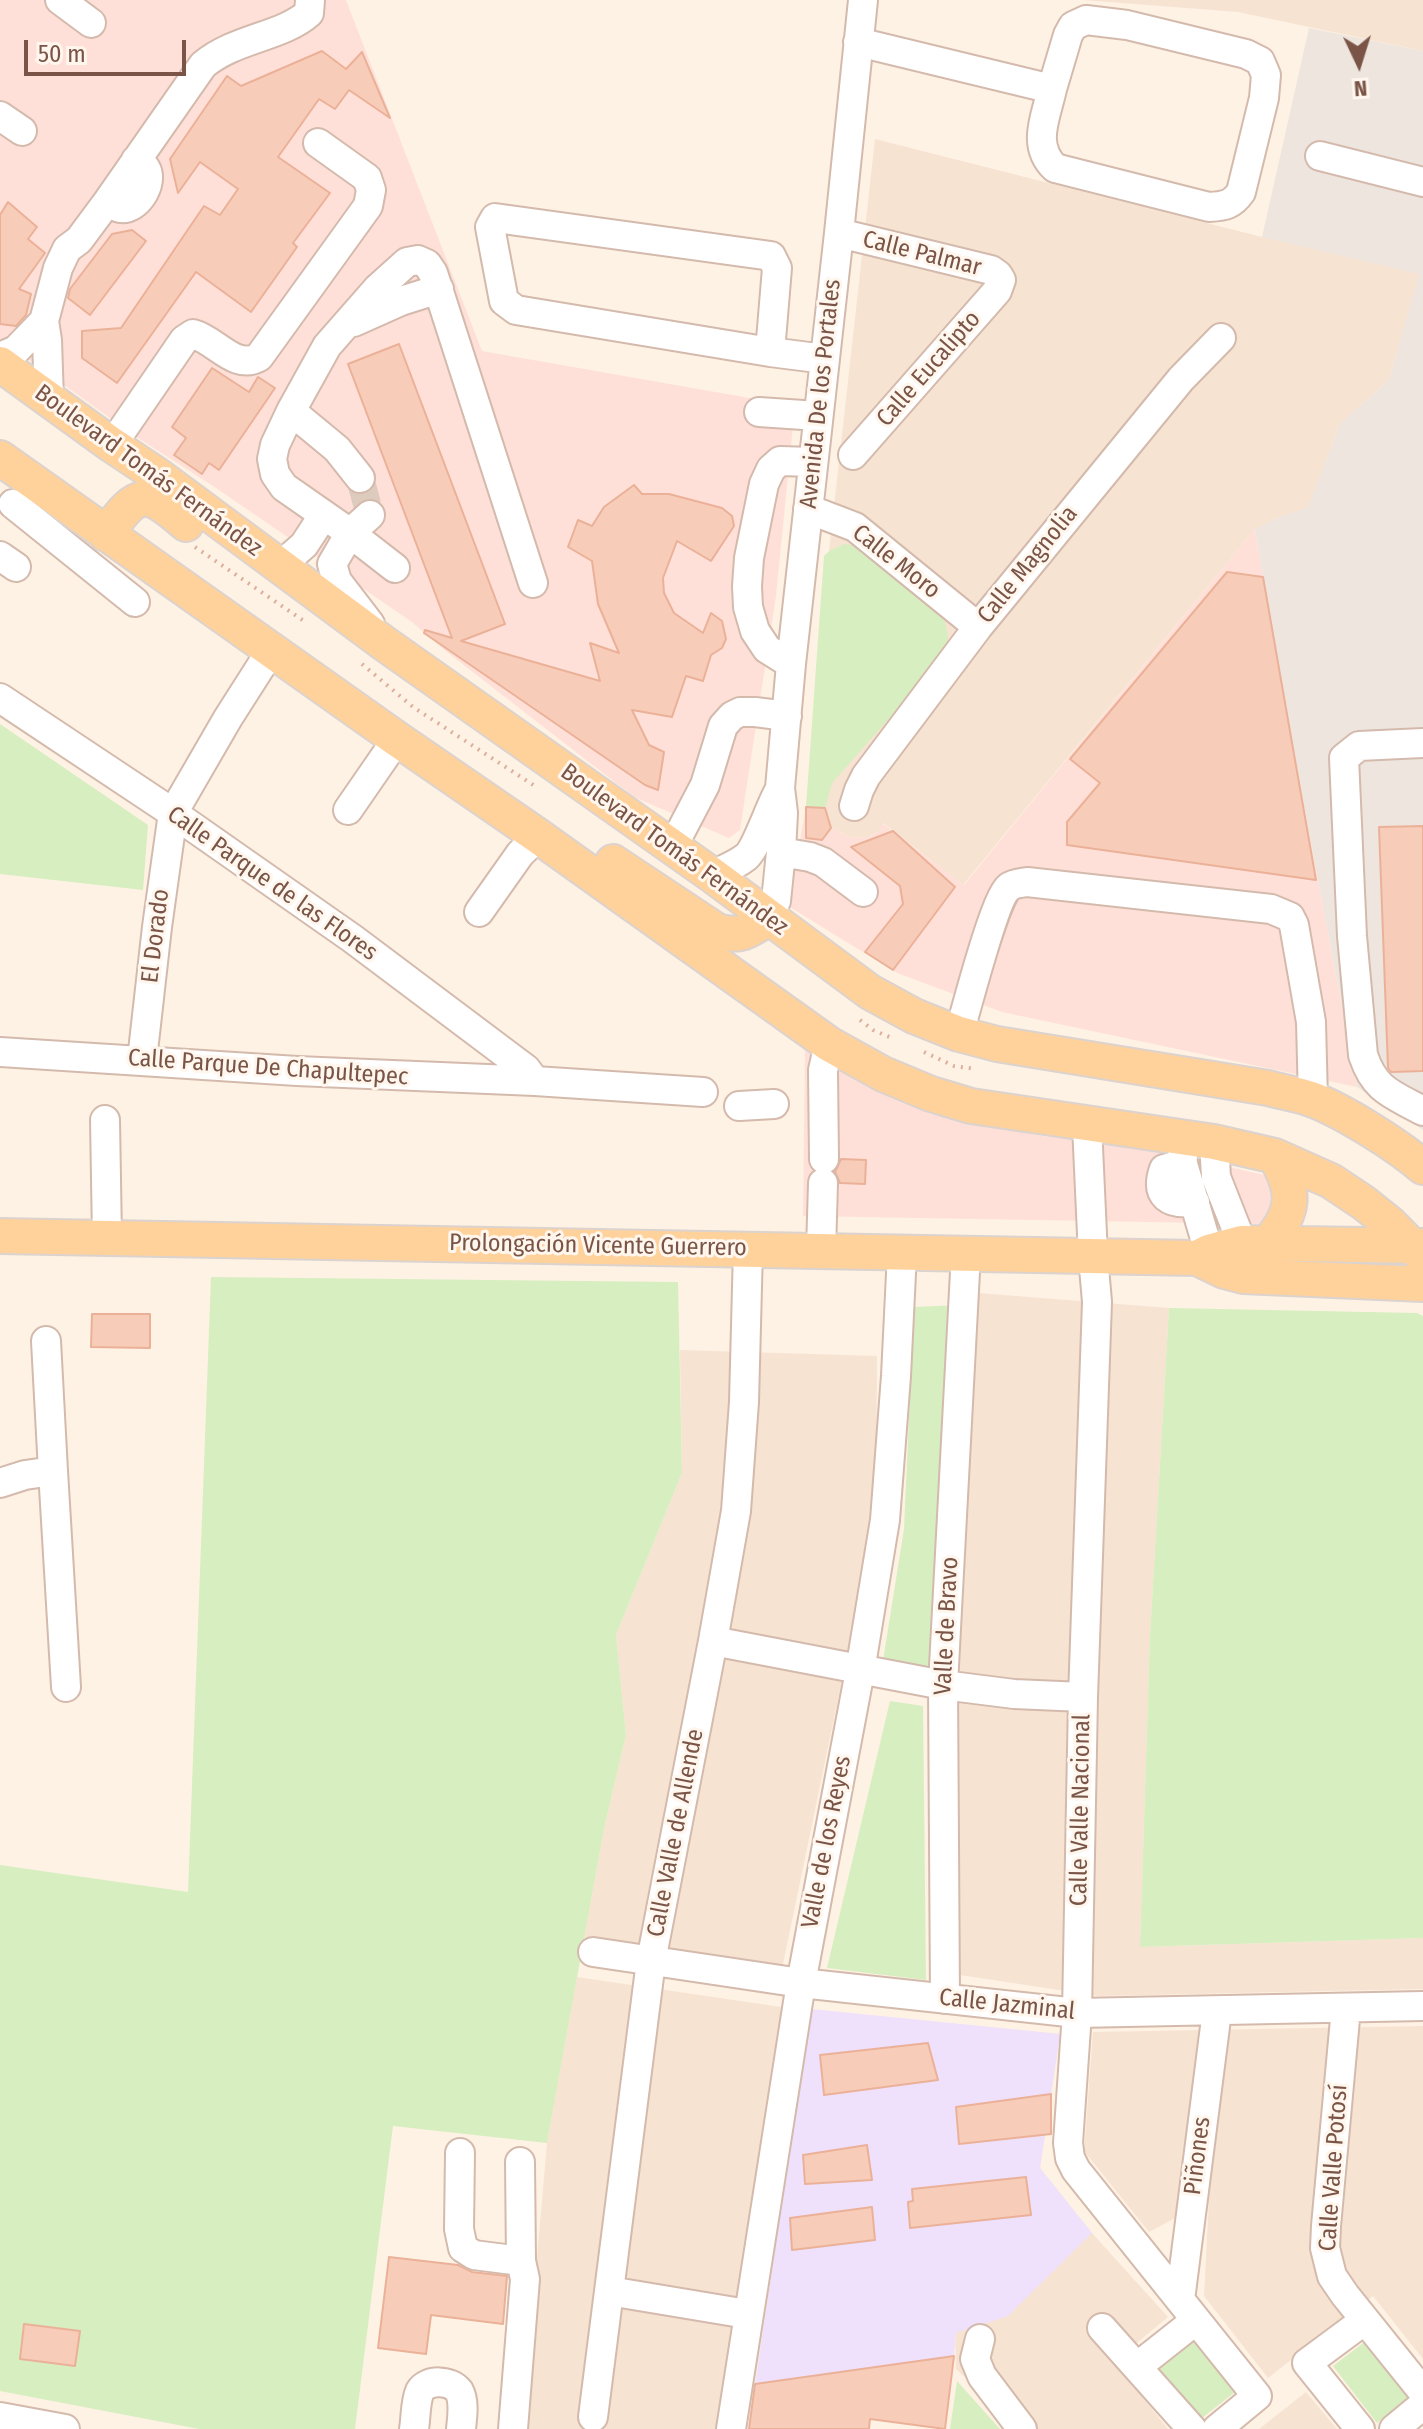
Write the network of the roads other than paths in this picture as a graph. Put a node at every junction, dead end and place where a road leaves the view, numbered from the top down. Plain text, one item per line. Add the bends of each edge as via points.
1 (60, 0) edge
2 (310, 0) edge
3 (863, 0) edge
4 (91, 23) dead end
5 (858, 42) junction
6 (1052, 89) junction
7 (318, 143) dead end
8 (1320, 156) dead end
9 (1423, 182) edge
10 (839, 233) junction
11 (1001, 280) joint
12 (44, 321) junction
13 (1221, 338) dead end
14 (770, 352) junction
15 (0, 357) edge
16 (825, 359) junction
17 (0, 364) edge
18 (49, 400) junction
19 (291, 411) junction
20 (818, 416) junction
21 (112, 445) junction
22 (853, 455) dead end
23 (0, 458) edge
24 (780, 461) junction
25 (813, 462) junction
26 (360, 478) tunnel mouth
27 (14, 503) edge
28 (808, 509) junction
29 (323, 516) junction
30 (360, 524) junction
31 (106, 534) junction
32 (292, 555) junction
33 (332, 564) junction
34 (395, 568) dead end
35 (533, 583) dead end
36 (135, 602) dead end
37 (978, 627) junction
38 (385, 644) junction
39 (272, 649) junction
40 (791, 664) junction
41 (0, 698) edge
42 (787, 716) junction
43 (397, 739) junction
44 (1423, 743) edge
45 (780, 788) junction
46 (854, 806) dead end
47 (348, 810) dead end
48 (173, 813) junction
49 (538, 836) junction
50 (672, 848) junction
51 (781, 852) junction
52 (712, 875) junction
53 (863, 892) dead end
54 (479, 912) dead end
55 (768, 918) junction
56 (959, 1034) junction
57 (829, 1044) junction
58 (0, 1052) edge
59 (142, 1060) junction
60 (535, 1081) junction
61 (703, 1092) dead end
62 (1313, 1100) junction
63 (774, 1104) dead end
64 (739, 1106) dead end
65 (1423, 1111) edge
66 (105, 1120) dead end
67 (1087, 1125) junction
68 (1193, 1148) junction
69 (1275, 1156) junction
70 (1423, 1167) edge
71 (0, 1236) edge
72 (107, 1238) junction
73 (1255, 1243) junction
74 (748, 1249) junction
75 (1420, 1250) edge
76 (821, 1251) junction
77 (902, 1253) junction
78 (966, 1253) junction
79 (1203, 1255) junction
80 (1093, 1256) junction
81 (1423, 1284) edge
82 (46, 1341) dead end
83 (53, 1471) junction
84 (0, 1483) edge
85 (713, 1641) junction
86 (860, 1671) junction
87 (943, 1685) junction
88 (66, 1687) dead end
89 (1083, 1697) junction
90 (593, 1952) dead end
91 (651, 1961) junction
92 (801, 1983) junction
93 (945, 1999) junction
94 (1423, 2006) edge
95 (1346, 2008) junction
96 (1217, 2011) junction
97 (1077, 2013) junction
98 (460, 2153) dead end
99 (520, 2162) dead end
100 (521, 2261) junction
101 (609, 2291) junction
102 (1187, 2311) junction
103 (747, 2314) junction
104 (1365, 2320) junction
105 (1102, 2328) dead end
106 (980, 2339) dead end
107 (1138, 2366) junction
108 (1423, 2392) edge
109 (1423, 2405) edge
110 (0, 2417) edge
111 (593, 2417) dead end
112 (65, 2429) edge
113 (414, 2429) edge
114 (461, 2429) edge
115 (513, 2429) edge
116 (731, 2429) edge
117 (1022, 2429) edge
118 (1192, 2429) edge
119 (1217, 2429) edge
120 (1360, 2429) edge
121 (1394, 2429) edge

1 - 4 street
2 - 12 street via 309,13 299,21 228,49 203,65 108,201 67,249
3 - 5 street, Avenida De los Portales
5 - 6 street
5 - 10 street, Avenida De los Portales
6 - 6 street via 1042,150 1055,168 1209,207 1225,206 1241,192 1264,98 1266,75 1260,61 1157,32 1086,20 1068,35
7 - 21 street via 367,178 368,206 259,357 241,362 193,334
8 - 9 street
10 - 11 street, Calle Palmar via 991,270
10 - 16 street, Avenida De los Portales
11 - 22 street, Calle Eucalipto via 997,291
12 - 15 street via 16,350
12 - 18 street
13 - 37 street, Calle Magnolia via 1181,379
14 - 14 street via 777,268 771,256 495,218 490,227 504,301 516,310
14 - 16 street
16 - 20 street, Avenida De los Portales
17 - 18 main road, Boulevard Tomás Fernández
18 - 21 main road, Boulevard Tomás Fernández
19 - 26 street via 337,449
19 - 29 street via 275,445 275,474
19 - 35 street via 327,346 377,289 407,262 427,264
20 - 24 street via 759,412 779,445
20 - 25 street, Avenida De los Portales
21 - 32 main road, Boulevard Tomás Fernández
23 - 27 main road
24 - 25 street
24 - 40 street via 764,484 749,558 748,607 767,649
25 - 28 street, Avenida De los Portales
27 - 31 main road
27 - 36 street
28 - 37 street, Calle Moro via 855,527
28 - 40 street, Avenida De los Portales
29 - 30 street
29 - 32 street
30 - 33 street
30 - 34 street
31 - 32 main road via 131,503 146,498 235,555 253,562
31 - 39 main road
32 - 33 street
32 - 38 main road, Boulevard Tomás Fernández
33 - 38 street via 342,587
37 - 46 street, Calle Magnolia via 866,776
38 - 50 main road, Boulevard Tomás Fernández
39 - 43 main road
39 - 48 street
40 - 42 street, Avenida De los Portales
41 - 48 street, Calle Parque de las Flores
42 - 45 street, Avenida De los Portales
42 - 50 street via 740,712 723,726 705,785
43 - 47 street
43 - 49 main road
44 - 65 street via 1359,746 1344,758 1363,1055 1378,1086
45 - 51 street, Avenida De los Portales
45 - 52 street, Avenida De los Portales via 753,849
48 - 59 street, El Dorado
48 - 60 street, Calle Parque de las Flores via 377,957
49 - 54 street
49 - 55 main road via 602,854 717,931 740,934
49 - 57 main road
50 - 52 main road, Boulevard Tomás Fernández
51 - 53 street via 823,862
51 - 55 street, Avenida De los Portales via 776,901
52 - 55 main road, Boulevard Tomás Fernández
55 - 56 main road, Boulevard Tomás Fernández via 870,992
56 - 62 main road, Boulevard Tomás Fernández
56 - 62 street via 993,919 1010,886 1027,882 1271,909 1290,917 1294,925 1311,1022
57 - 67 main road via 931,1094
57 - 76 street via 823,1070
58 - 59 street, Calle Parque De Chapultepec
59 - 60 street, Calle Parque De Chapultepec
60 - 61 street, Calle Parque De Chapultepec
62 - 70 main road, Boulevard Tomás Fernández
63 - 64 street
66 - 72 street
67 - 68 main road
67 - 80 street, Calle Valle Nacional
68 - 69 main road
68 - 73 street
68 - 79 street via 1164,1169 1160,1179 1168,1200 1195,1202
69 - 73 main road via 1287,1179 1288,1215 1280,1230
69 - 75 main road via 1331,1181
71 - 72 main road, Prolongación Vicente Guerrero
72 - 74 main road, Prolongación Vicente Guerrero
73 - 75 main road
73 - 79 main road
74 - 76 main road, Prolongación Vicente Guerrero
74 - 85 street, Calle Valle de Allende via 742,1460
76 - 77 main road, Prolongación Vicente Guerrero
77 - 78 main road, Prolongación Vicente Guerrero
77 - 86 street, Valle de los Reyes via 885,1520
78 - 80 main road, Prolongación Vicente Guerrero
78 - 87 street, Valle de Bravo
79 - 80 main road, Prolongación Vicente Guerrero
79 - 81 main road via 1224,1271 1243,1276
80 - 89 street, Calle Valle Nacional via 1097,1302
82 - 83 street
83 - 84 street
83 - 88 street
85 - 86 street
85 - 91 street, Calle Valle de Allende
86 - 87 street
86 - 92 street, Valle de los Reyes
87 - 89 street
87 - 93 street, Valle de Bravo
89 - 97 street, Calle Valle Nacional
90 - 91 street, Calle Jazminal
91 - 92 street, Calle Jazminal
91 - 101 street, Calle Valle de Allende
92 - 93 street, Calle Jazminal
92 - 103 street, Valle de los Reyes
93 - 97 street, Calle Jazminal
94 - 95 street, Calle Jazminal
95 - 96 street, Calle Jazminal
95 - 104 street, Calle Valle Potosí via 1325,2248 1332,2276
96 - 97 street, Calle Jazminal
96 - 102 street, Piñones
97 - 102 street, Calle Valle Nacional via 1070,2158
98 - 100 street via 463,2248 474,2255
99 - 100 street
100 - 115 street via 525,2297
101 - 103 street
101 - 111 street, Calle Valle de Allende
102 - 107 street
102 - 119 street, Calle Valle Nacional via 1257,2396
103 - 116 street, Valle de los Reyes
104 - 108 street, Calle Valle Potosí
104 - 120 street via 1307,2363
105 - 107 street
106 - 117 street via 975,2359 982,2376
107 - 118 street
109 - 121 street
110 - 112 street
113 - 114 street via 420,2392 435,2382 459,2391

